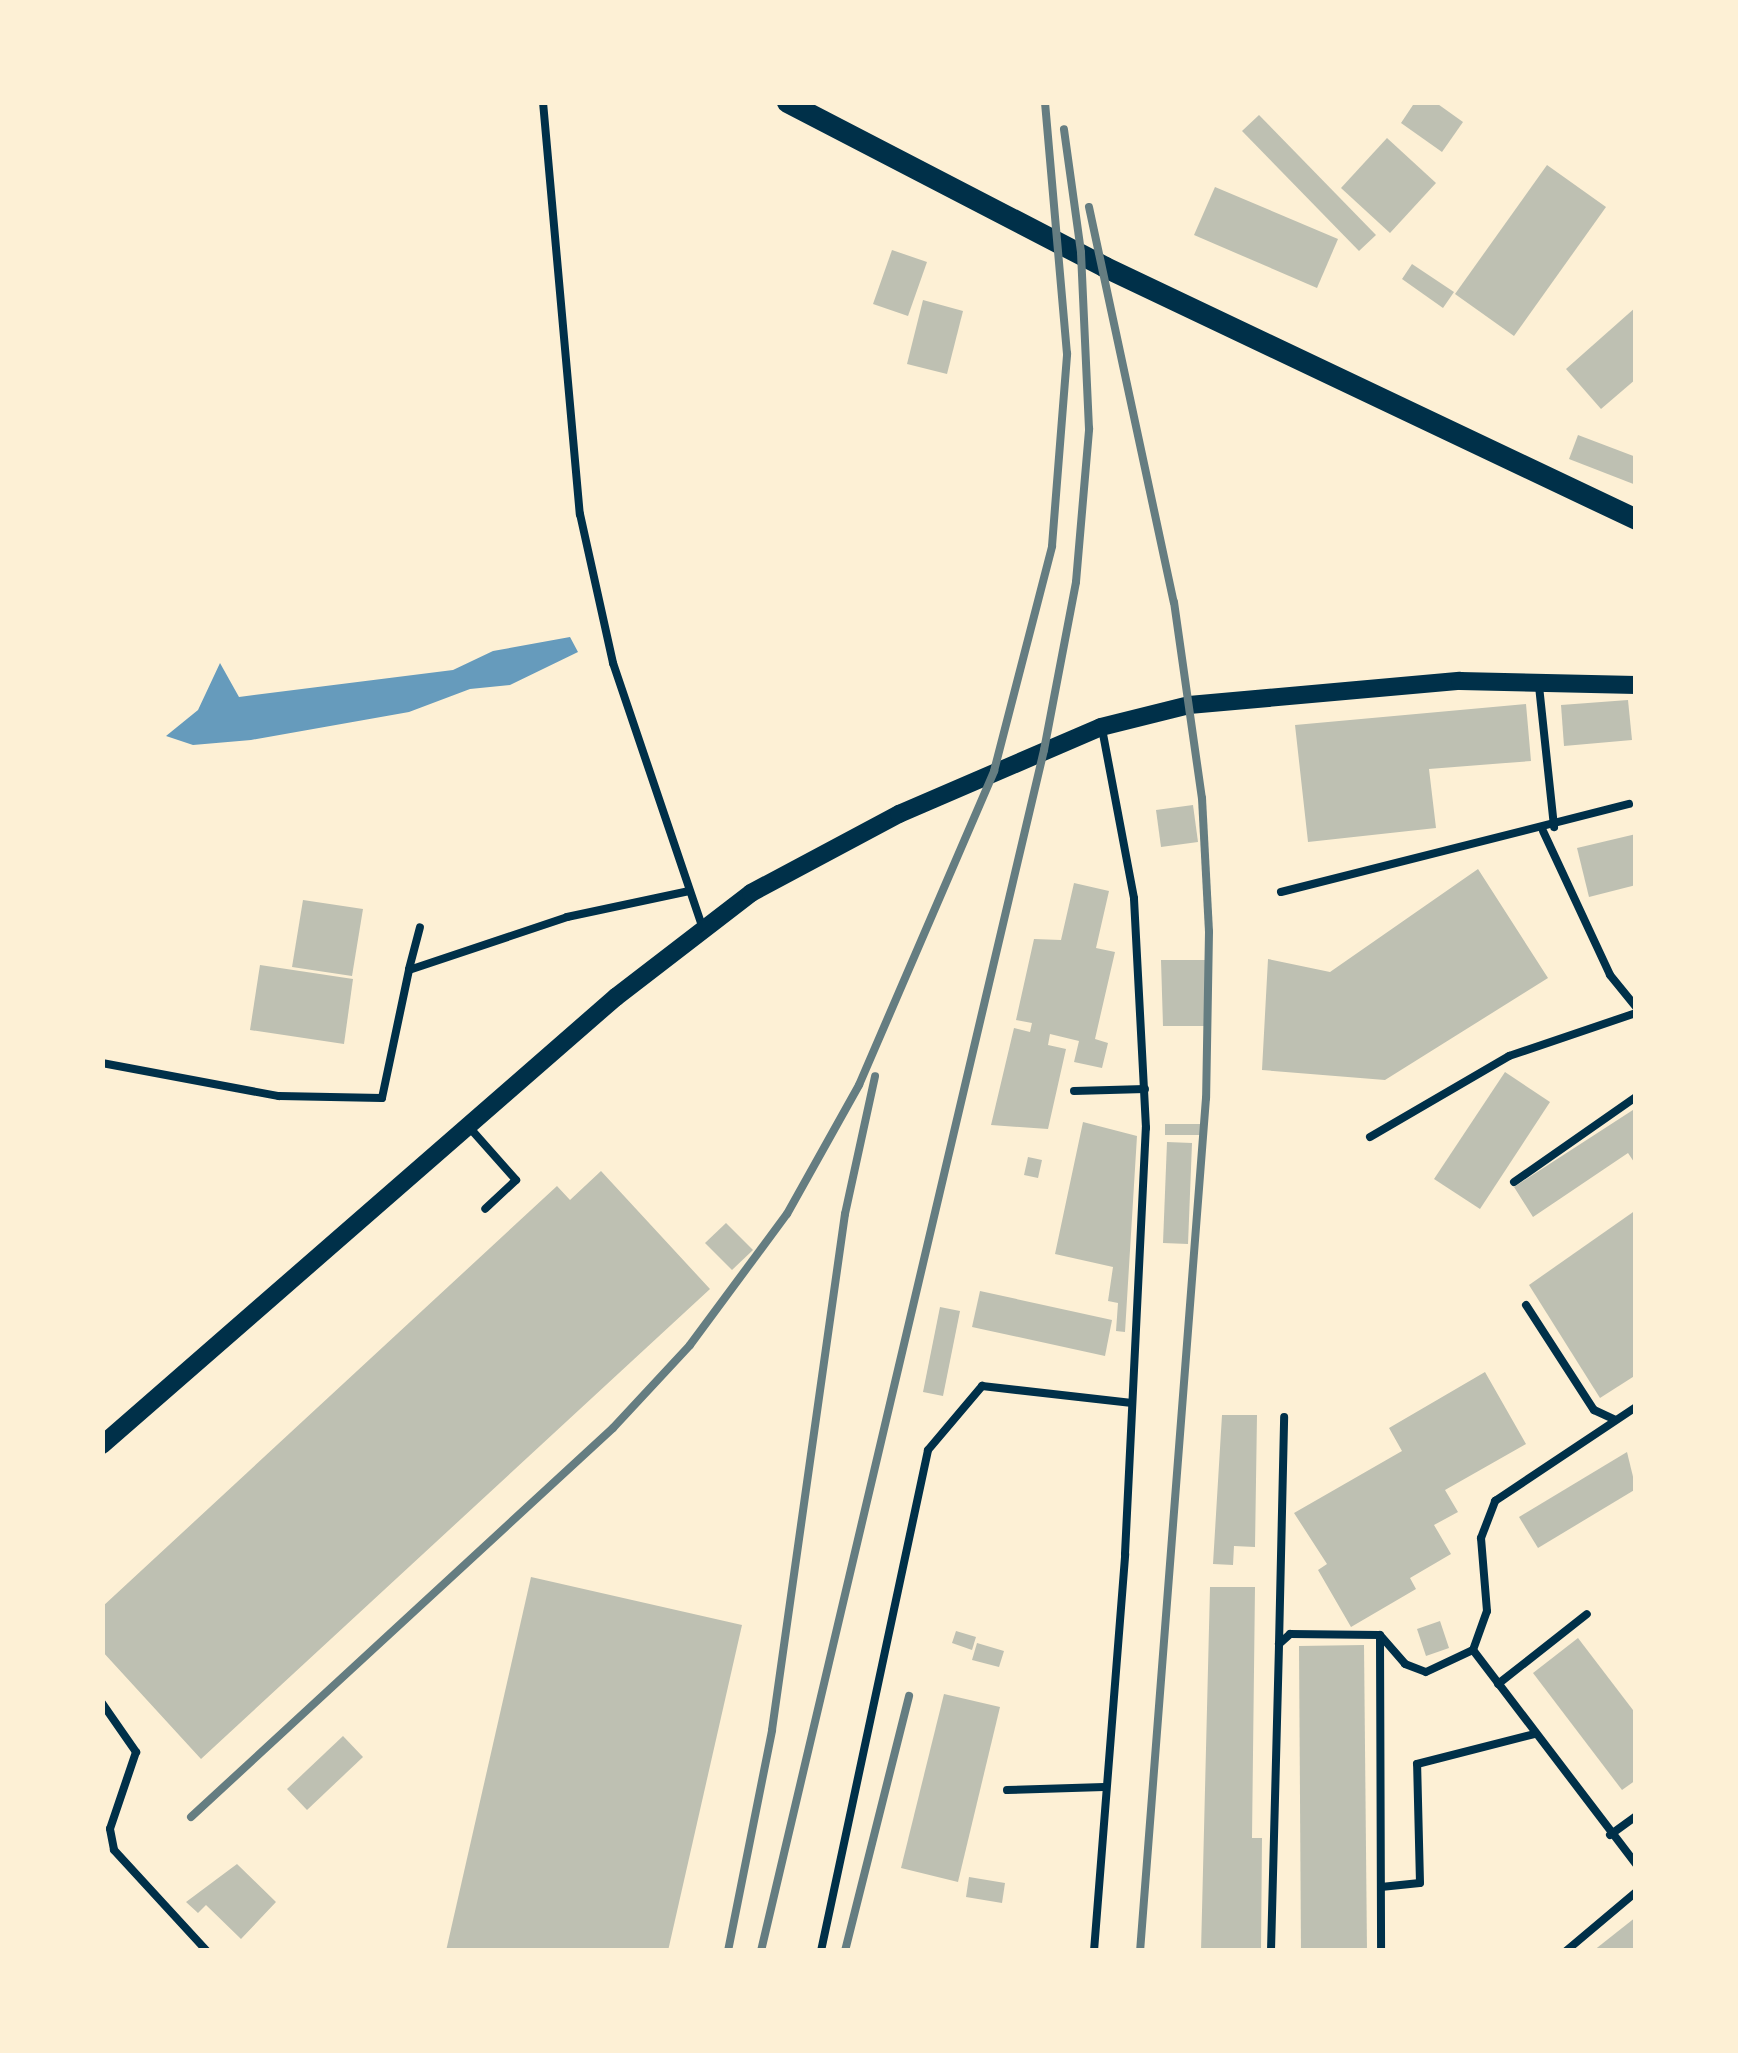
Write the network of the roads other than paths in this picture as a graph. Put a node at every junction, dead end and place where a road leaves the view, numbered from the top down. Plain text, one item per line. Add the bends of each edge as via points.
1 (543, 102) edge
2 (787, 102) edge
3 (1636, 519) edge
4 (1538, 682) junction
5 (1636, 685) edge
6 (1101, 727) junction
7 (1629, 804) dead end
8 (1554, 827) junction
9 (1543, 831) junction
10 (689, 891) junction
11 (1281, 892) dead end
12 (420, 927) dead end
13 (704, 930) junction
14 (409, 970) junction
15 (1636, 1010) edge
16 (102, 1064) edge
17 (1145, 1089) junction
18 (1074, 1091) dead end
19 (1636, 1097) edge
20 (468, 1126) junction
21 (1370, 1137) dead end
22 (1514, 1182) dead end
23 (485, 1209) dead end
24 (1526, 1305) dead end
25 (1132, 1403) junction
26 (1636, 1407) edge
27 (1284, 1418) dead end
28 (1615, 1420) junction
29 (102, 1445) edge
30 (1587, 1614) dead end
31 (1380, 1636) junction
32 (1279, 1644) junction
33 (1473, 1650) junction
34 (1498, 1684) junction
35 (102, 1703) edge
36 (1535, 1734) junction
37 (1104, 1787) junction
38 (1006, 1790) dead end
39 (1636, 1816) edge
40 (1610, 1835) junction
41 (1636, 1864) edge
42 (1381, 1887) junction
43 (1636, 1892) edge
44 (207, 1951) edge
45 (821, 1951) edge
46 (1094, 1951) edge
47 (1271, 1951) edge
48 (1382, 1951) edge
49 (1566, 1951) edge

1 - 10 lane via 580,514 613,663
2 - 3 main road via 1105,267
4 - 5 street
4 - 6 street via 1460,681 1189,705
4 - 8 lane
6 - 13 street via 899,814 752,893
6 - 17 lane via 1134,898
7 - 8 lane
8 - 9 lane
9 - 11 lane
9 - 15 lane via 1610,975
10 - 13 lane
10 - 14 lane via 567,917
12 - 14 lane
13 - 20 street
14 - 16 lane via 382,1098 279,1096
15 - 21 lane via 1509,1056
17 - 18 lane
17 - 25 lane
19 - 22 lane
20 - 23 lane via 516,1180
20 - 29 street
24 - 28 lane via 1594,1410
25 - 37 lane
25 - 45 lane via 982,1386 928,1450
26 - 28 lane
27 - 32 lane
28 - 33 lane via 1495,1501 1480,1538 1487,1611
30 - 34 lane
31 - 32 lane via 1290,1634
31 - 33 lane via 1405,1664 1426,1672
31 - 42 lane
32 - 47 lane
33 - 34 lane
34 - 36 lane
35 - 44 lane via 136,1752 110,1829 114,1850
36 - 40 lane
36 - 42 lane via 1417,1765 1420,1883
37 - 38 lane
37 - 46 lane
39 - 40 lane
40 - 41 lane
42 - 48 lane
43 - 49 lane

